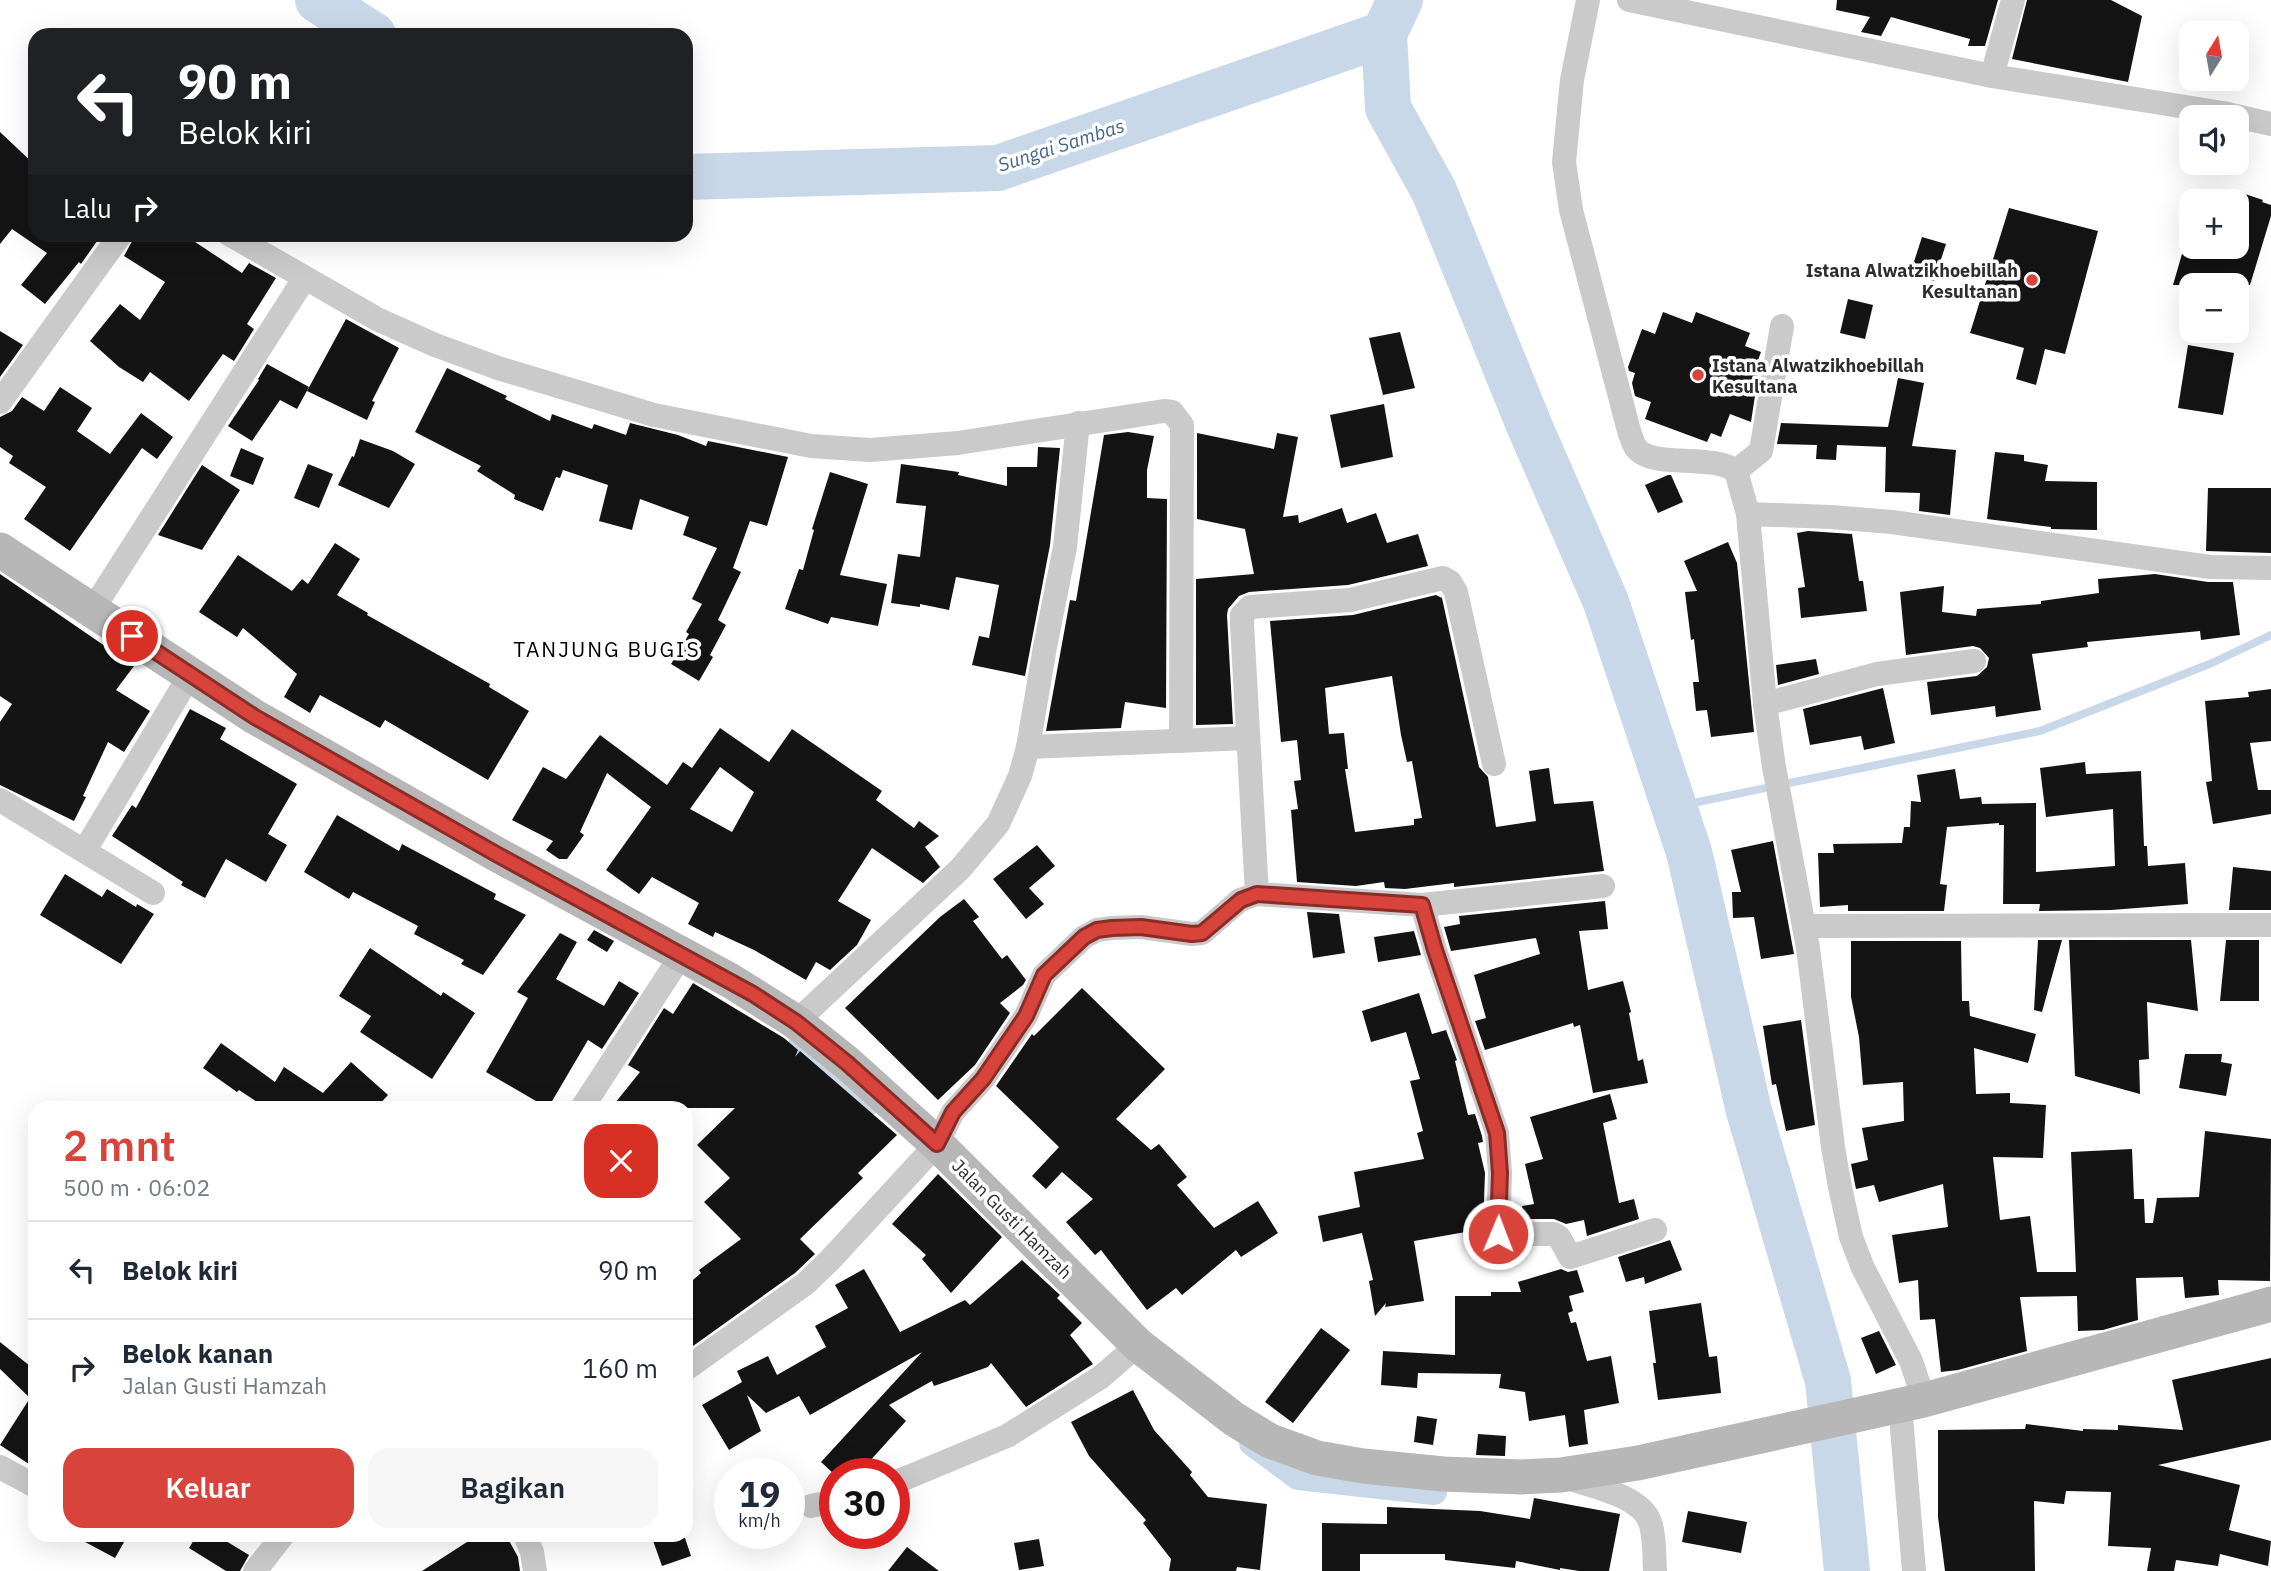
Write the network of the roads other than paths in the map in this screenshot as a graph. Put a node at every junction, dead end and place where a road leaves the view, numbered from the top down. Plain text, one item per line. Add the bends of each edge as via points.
1 (1588, 0) edge
2 (1629, 0) edge
3 (2013, 0) edge
4 (1992, 76) junction
5 (2271, 124) edge
6 (115, 242) edge
7 (242, 242) edge
8 (304, 279) junction
9 (1782, 326) dead end
10 (0, 402) edge
11 (1078, 423) junction
12 (1736, 471) junction
13 (1748, 514) junction
14 (0, 550) edge
15 (2271, 568) edge
16 (93, 609) junction
17 (1974, 661) dead end
18 (190, 675) junction
19 (1765, 704) junction
20 (1248, 738) junction
21 (1181, 741) junction
22 (1028, 747) junction
23 (1494, 764) dead end
24 (0, 800) edge
25 (85, 850) junction
26 (1603, 886) dead end
27 (153, 893) dead end
28 (1257, 894) junction
29 (1422, 905) junction
30 (2271, 925) edge
31 (1804, 926) junction
32 (682, 954) junction
33 (796, 1022) junction
34 (587, 1101) edge
35 (937, 1144) junction
36 (1655, 1230) dead end
37 (2271, 1304) edge
38 (1138, 1345) junction
39 (693, 1364) edge
40 (1904, 1404) junction
41 (0, 1467) edge
42 (1561, 1475) junction
43 (910, 1477) edge
44 (28, 1482) edge
45 (278, 1542) edge
46 (528, 1542) edge
47 (256, 1571) edge
48 (535, 1571) edge
49 (1655, 1571) edge
50 (1914, 1571) edge

1 - 12 street via 1572,80 1564,162 1571,210 1628,427 1643,455 1721,463
2 - 4 street
3 - 4 street
4 - 5 street
6 - 10 street
7 - 8 street
8 - 11 street via 412,335 498,368 653,415 799,443 870,450 958,443
8 - 16 street
9 - 12 street via 1761,451
11 - 21 street via 1164,411 1178,416 1182,425
11 - 22 street via 1065,547
12 - 13 street
13 - 15 street via 1892,522 2210,567
13 - 19 street
14 - 16 street, Jalan Gusti Hamzah
16 - 18 street, Jalan Gusti Hamzah
17 - 19 street via 1877,674
18 - 25 street
18 - 32 street, Jalan Gusti Hamzah via 498,855
19 - 31 street
20 - 21 street
20 - 23 street via 1245,611 1350,600 1443,578 1456,592
20 - 28 street
21 - 22 street
22 - 33 street via 998,824 960,869
24 - 25 street
25 - 27 street
26 - 29 street
28 - 29 street
28 - 35 street via 1241,900 1202,933 1141,927 1097,930 1084,937 1044,975 1026,1016 983,1079 953,1112
29 - 36 street via 1497,1133 1498,1234 1554,1234 1570,1258
30 - 31 street
31 - 40 street via 1833,1147 1851,1237 1911,1360
32 - 33 street, Jalan Gusti Hamzah
32 - 34 street
33 - 35 street, Jalan Gusti Hamzah
35 - 38 street, Jalan Gusti Hamzah
35 - 39 street via 805,1284
37 - 40 street, Jalan Gusti Hamzah
38 - 42 street, Jalan Gusti Hamzah via 1234,1419 1270,1441 1317,1458 1443,1474
38 - 43 street via 1101,1377 1007,1436
40 - 42 street, Jalan Gusti Hamzah via 1638,1463
40 - 50 street
41 - 44 street
42 - 49 street via 1636,1503 1645,1512 1651,1523
45 - 47 street
46 - 48 street

